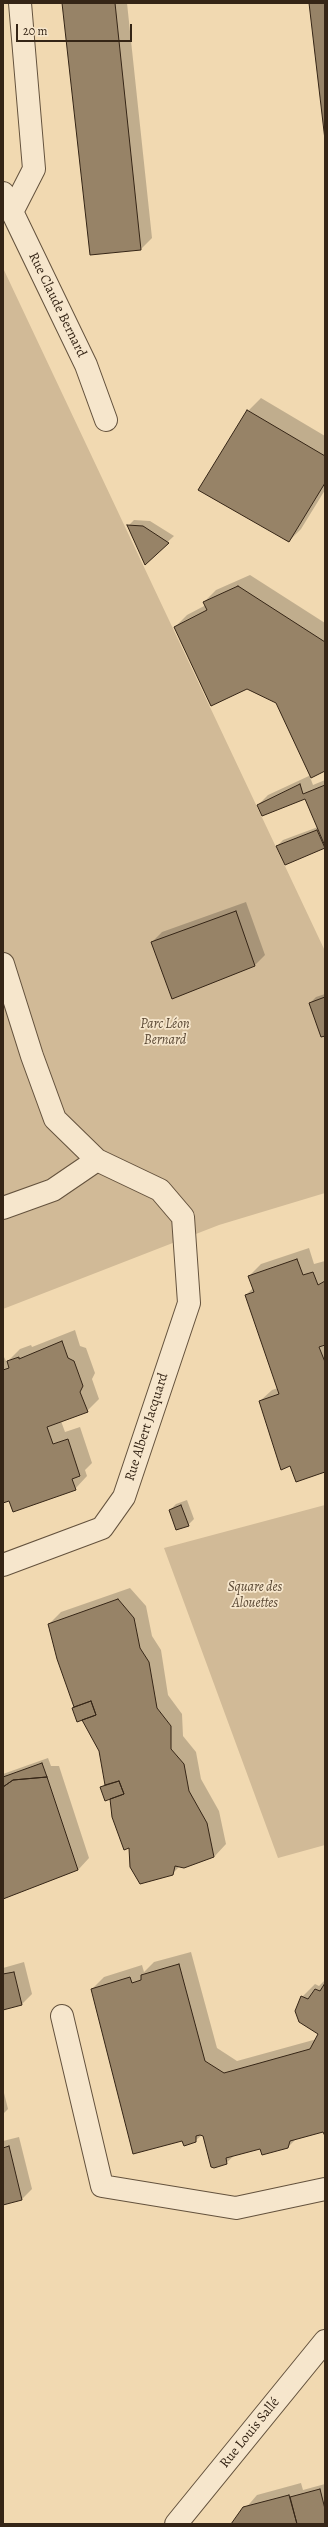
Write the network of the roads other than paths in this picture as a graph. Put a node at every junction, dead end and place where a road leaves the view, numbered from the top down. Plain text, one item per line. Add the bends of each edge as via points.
1 (20, 3) edge
2 (3, 193) edge
3 (12, 212) junction
4 (106, 420) dead end
5 (3, 964) edge
6 (97, 1160) junction
7 (3, 1208) edge
8 (3, 1565) edge
9 (62, 2016) dead end
10 (325, 2189) edge
11 (325, 2341) edge
12 (176, 2524) edge

1 - 3 street via 34,169
2 - 3 street, Rue Claude Bernard
3 - 4 street, Rue Claude Bernard via 86,365
5 - 6 street via 32,1056 56,1119
6 - 7 street via 53,1190
6 - 8 street, Rue Albert Jacquard via 160,1190 183,1217 189,1302 124,1497 102,1528
9 - 10 street via 102,2186 236,2208
11 - 12 street, Rue Louis Sallé

